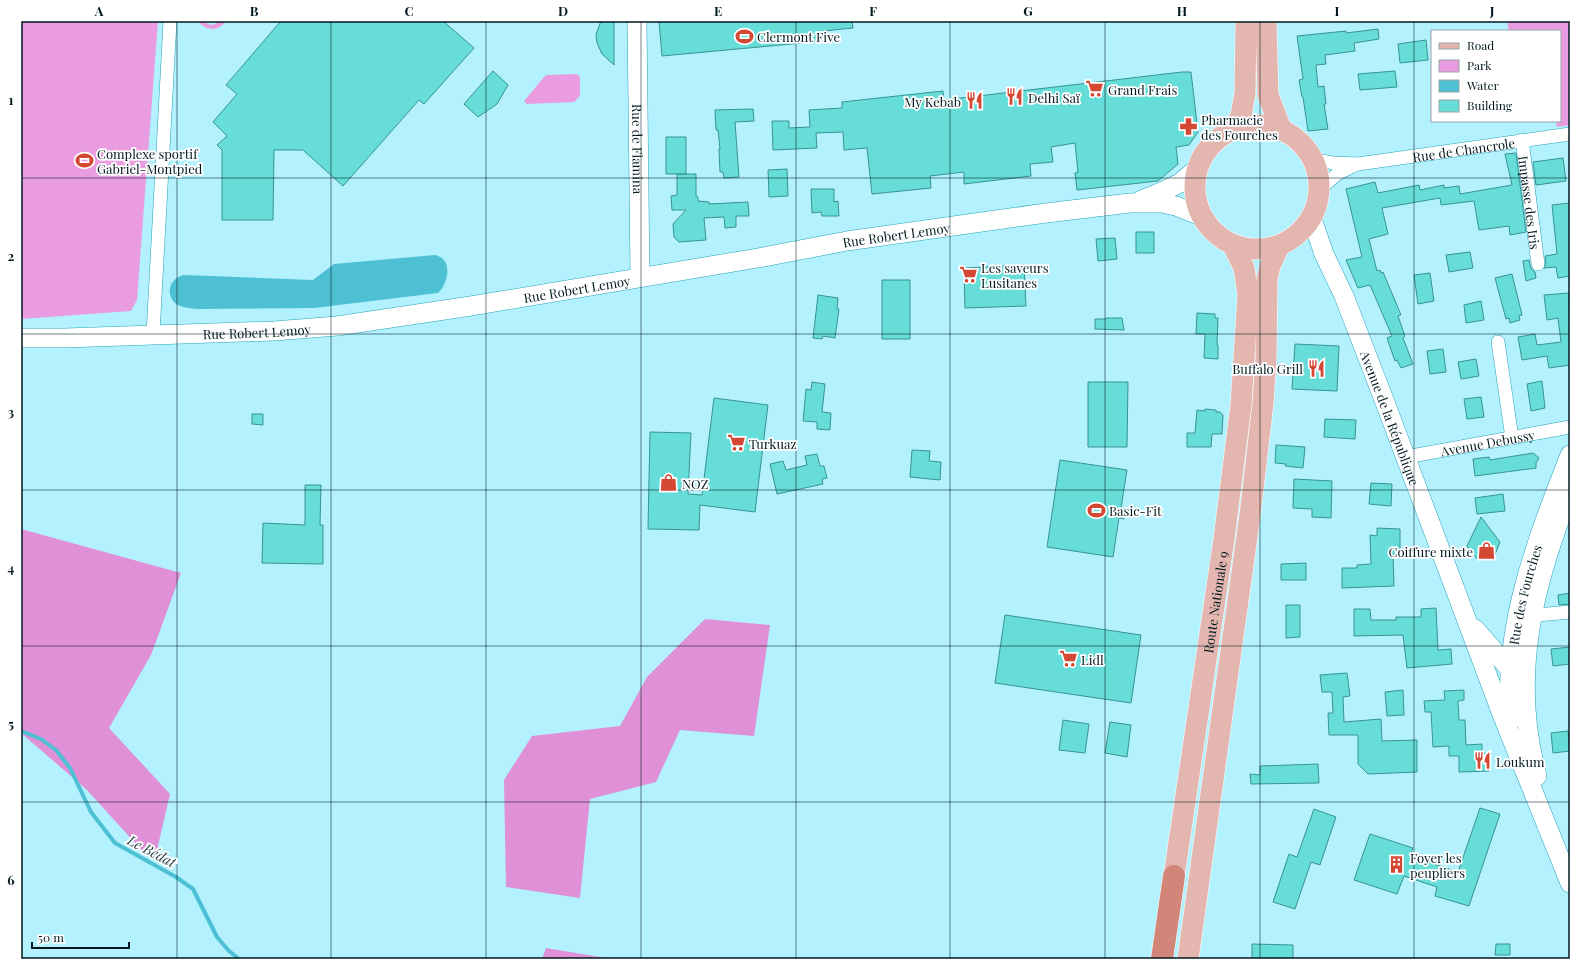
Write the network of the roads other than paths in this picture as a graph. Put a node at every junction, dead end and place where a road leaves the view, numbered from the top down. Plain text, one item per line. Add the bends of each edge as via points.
1 (170, 21) edge
2 (638, 21) edge
3 (1246, 21) edge
4 (1266, 21) edge
5 (1234, 128) junction
6 (1281, 129) junction
7 (1570, 134) edge
8 (1522, 140) junction
9 (1313, 159) junction
10 (1358, 164) junction
11 (1199, 167) junction
12 (1319, 190) junction
13 (1130, 203) junction
14 (1201, 216) junction
15 (1312, 219) junction
16 (1233, 245) junction
17 (1279, 246) junction
18 (1538, 264) dead end
19 (640, 277) junction
20 (153, 334) junction
21 (21, 338) edge
22 (1498, 342) dead end
23 (1570, 427) edge
24 (1512, 438) junction
25 (1570, 455) edge
26 (1406, 457) junction
27 (1570, 492) edge
28 (1570, 612) edge
29 (1524, 616) junction
30 (1466, 618) junction
31 (1511, 670) junction
32 (1525, 684) junction
33 (1512, 740) junction
34 (1560, 857) junction
35 (1174, 876) joint
36 (1570, 883) edge
37 (1162, 959) edge
38 (1188, 959) edge

1 - 20 street
2 - 19 street, Rue de Flamina
3 - 5 main road via 1245,93 1241,116
4 - 6 main road via 1268,95
5 - 6 main road via 1255,124
5 - 11 main road via 1211,144
6 - 9 main road via 1303,144
7 - 8 street, Rue de Chancrole
8 - 10 street, Rue de Chancrole
8 - 18 street, Impasse des Iris
9 - 10 street, Rue de Chancrole
9 - 12 main road via 1319,176
10 - 12 street, Rue de Chancrole via 1337,174
11 - 13 street, Rue Robert Lemoy via 1180,183
11 - 14 main road via 1195,195
12 - 15 main road
13 - 14 street, Rue Robert Lemoy via 1162,203
13 - 19 street, Rue Robert Lemoy via 848,241
14 - 16 main road via 1220,238
15 - 17 main road via 1298,234
15 - 26 street, Avenue de la République
16 - 17 main road via 1250,249
16 - 35 main road, Route Nationale 9 via 1244,268 1248,295 1242,405
17 - 38 main road via 1267,279 1266,359 1254,485
19 - 20 street, Rue Robert Lemoy via 337,326 274,331
20 - 21 street, Rue Robert Lemoy
22 - 24 street
23 - 24 street, Avenue Debussy
24 - 26 street, Avenue Debussy
25 - 29 street, Rue des Fourches via 1538,540
26 - 30 street, Avenue de la République
27 - 29 street, Rue des Fourches via 1552,539 1537,590
28 - 29 street
29 - 31 street, Rue des Fourches
29 - 32 street, Rue des Fourches via 1527,647
30 - 31 street
30 - 33 street, Avenue de la République
31 - 32 street
31 - 33 street, Rue des Fourches via 1509,701
32 - 34 street via 1527,730 1534,765
33 - 34 street
34 - 36 street
35 - 37 highway, Route Nationale 9

